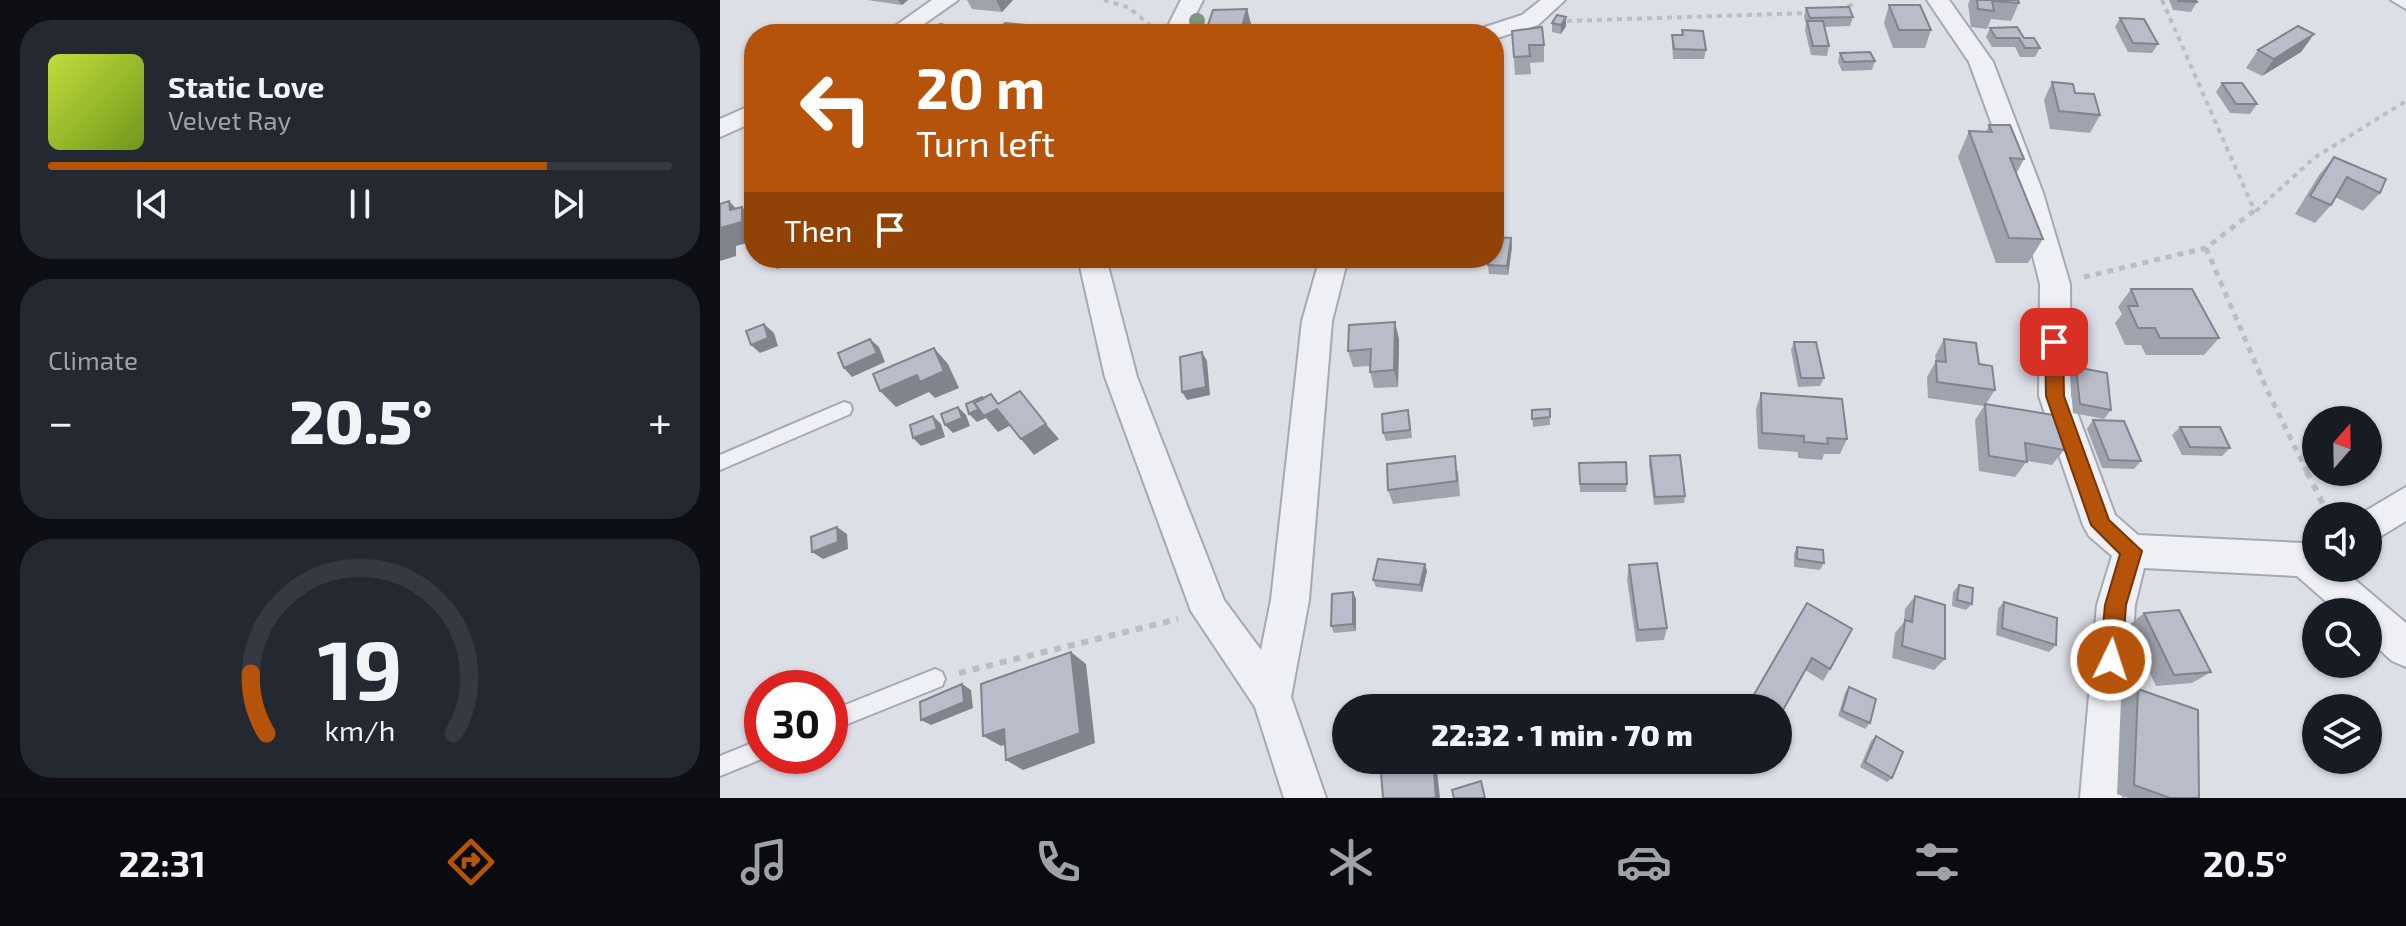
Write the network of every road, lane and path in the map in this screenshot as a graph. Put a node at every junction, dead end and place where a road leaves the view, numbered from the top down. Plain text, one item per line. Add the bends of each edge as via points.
1 (947, 0) edge
2 (1104, 0) edge
3 (1192, 0) edge
4 (1554, 0) edge
5 (1848, 0) edge
6 (1938, 0) edge
7 (2162, 0) edge
8 (1826, 12) edge
9 (1814, 13) edge
10 (1530, 20) junction
11 (910, 24) edge
12 (1150, 24) edge
13 (1180, 24) edge
14 (1504, 28) edge
15 (2406, 101) edge
16 (744, 117) edge
17 (720, 129) edge
18 (2256, 211) junction
19 (2206, 248) junction
20 (1094, 268) edge
21 (1331, 268) edge
22 (2055, 284) junction
23 (844, 409) dead end
24 (720, 463) edge
25 (2322, 502) edge
26 (2406, 502) edge
27 (2382, 518) edge
28 (2131, 551) junction
29 (2302, 558) edge
30 (2335, 582) edge
31 (2352, 598) edge
32 (1210, 611) junction
33 (2382, 626) edge
34 (2406, 648) edge
35 (935, 679) joint
36 (1271, 697) junction
37 (848, 714) edge
38 (744, 756) edge
39 (720, 766) edge
40 (1305, 798) edge
41 (2101, 798) edge

1 - 11 street
2 - 12 path via 1128,7
3 - 13 street
4 - 10 street
5 - 8 path via 1851,5
6 - 22 street via 1981,62 2030,193
7 - 18 path
9 - 10 path via 1653,21
10 - 14 street
15 - 18 path via 2314,158
16 - 17 street
18 - 19 path
19 - 22 path
19 - 25 path
20 - 32 street via 1121,377
21 - 36 street via 1317,321 1290,600
22 - 28 street via 2055,396 2101,525
23 - 24 lane
26 - 27 street
28 - 29 street
28 - 41 street via 2116,605
30 - 31 street
32 - 35 path
32 - 36 street
33 - 34 street
35 - 37 lane
36 - 40 street
38 - 39 lane

